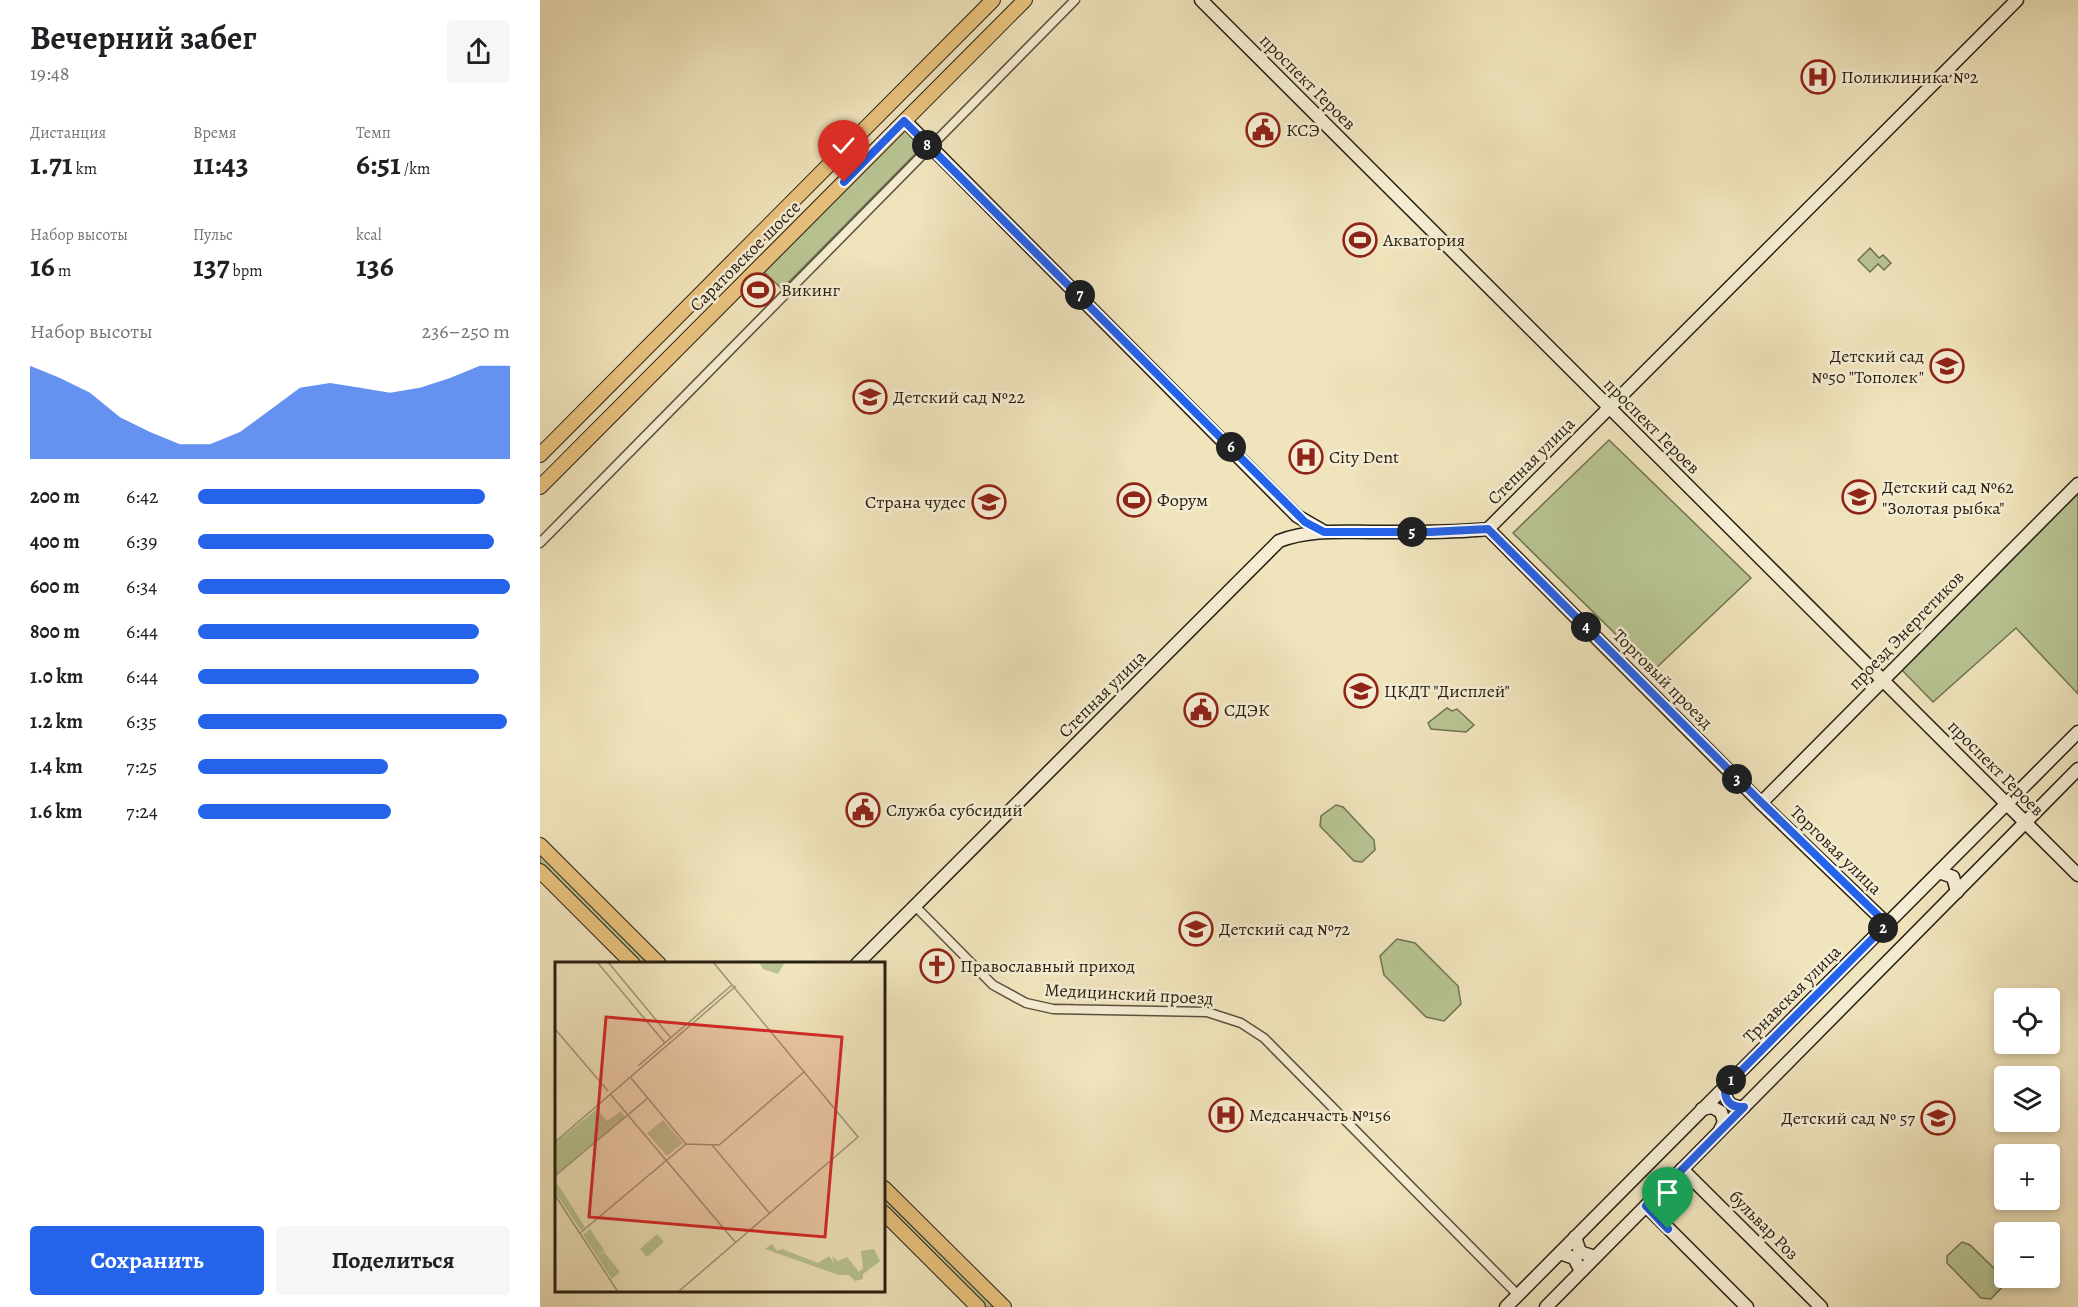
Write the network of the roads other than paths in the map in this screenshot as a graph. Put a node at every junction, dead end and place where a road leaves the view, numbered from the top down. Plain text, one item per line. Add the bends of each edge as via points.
1 (993, 0) edge
2 (1025, 0) edge
3 (1075, 0) edge
4 (1201, 0) edge
5 (2017, 0) edge
6 (888, 105) junction
7 (904, 121) junction
8 (930, 148) junction
9 (1608, 408) junction
10 (540, 455) edge
11 (2078, 484) edge
12 (540, 487) edge
13 (1289, 507) junction
14 (1488, 529) junction
15 (1324, 532) junction
16 (1279, 541) junction
17 (540, 543) edge
18 (1882, 680) junction
19 (2078, 732) edge
20 (2078, 769) edge
21 (1761, 802) junction
22 (2007, 804) junction
23 (2025, 823) junction
24 (540, 845) edge
25 (540, 871) edge
26 (1939, 872) junction
27 (2078, 875) edge
28 (1957, 892) junction
29 (915, 906) junction
30 (1887, 924) junction
31 (632, 962) edge
32 (658, 962) edge
33 (858, 962) edge
34 (1725, 1087) junction
35 (1744, 1107) junction
36 (1702, 1109) junction
37 (1720, 1131) junction
38 (1682, 1169) junction
39 (885, 1189) edge
40 (1646, 1206) junction
41 (885, 1214) edge
42 (1575, 1237) junction
43 (1560, 1253) junction
44 (1595, 1257) junction
45 (1581, 1271) junction
46 (1518, 1295) junction
47 (978, 1307) edge
48 (1004, 1307) edge
49 (1506, 1307) edge
50 (1546, 1307) edge
51 (1747, 1307) edge
52 (1821, 1307) edge

1 - 6 main road, Саратовское шоссе
2 - 7 main road, Саратовское шоссе
3 - 8 street
4 - 9 street, проспект Героев
5 - 9 street, Степная улица
6 - 7 main road
6 - 10 main road, Саратовское шоссе
7 - 8 street
7 - 12 main road, Саратовское шоссе
8 - 13 street
8 - 17 street
9 - 14 street, Степная улица
9 - 18 street, проспект Героев
11 - 18 street, проезд Энергетиков
13 - 15 street
13 - 16 street via 1290,523
14 - 15 street, Степная улица
14 - 21 street, Торговый проезд
15 - 16 street, Степная улица
16 - 29 street, Степная улица
18 - 21 street, проезд Энергетиков
18 - 22 street, проспект Героев
19 - 22 street, Трнавская улица
20 - 23 street
21 - 30 street, Торговая улица
22 - 23 street, проспект Героев
22 - 26 street, Трнавская улица
23 - 27 street, проспект Героев
23 - 28 street
24 - 32 main road
25 - 31 main road
26 - 28 street via 1953,877
26 - 30 street, Трнавская улица
28 - 35 street
29 - 33 street, Степная улица
29 - 46 street, Медицинский проезд via 993,985 1026,1003 1053,1009 1207,1012 1241,1023 1264,1038
30 - 34 street, Трнавская улица
34 - 35 street via 1728,1103
34 - 36 street, Трнавская улица
35 - 37 street
36 - 37 street via 1712,1107 1721,1112 1724,1122
36 - 42 street, Трнавская улица
37 - 38 street
38 - 40 street
38 - 52 street, бульвар Роз
39 - 48 main road
40 - 44 street
40 - 51 street
41 - 47 main road
42 - 43 street, Трнавская улица
42 - 44 street via 1580,1252
43 - 45 street via 1574,1258
43 - 46 street, Трнавская улица
44 - 45 street
45 - 50 street
46 - 49 street, Трнавская улица

